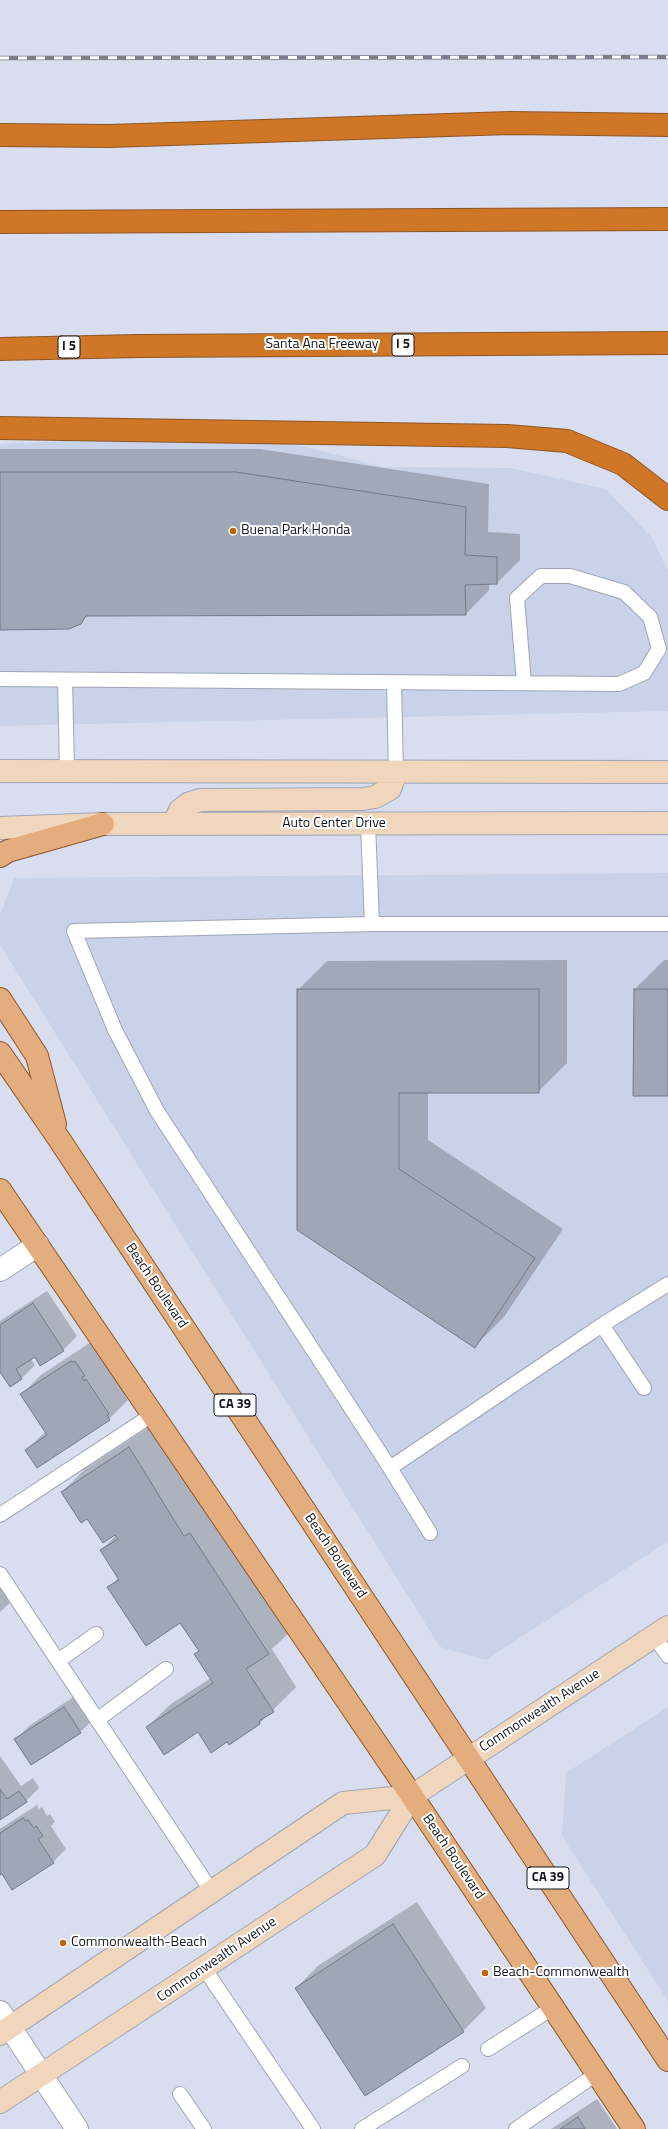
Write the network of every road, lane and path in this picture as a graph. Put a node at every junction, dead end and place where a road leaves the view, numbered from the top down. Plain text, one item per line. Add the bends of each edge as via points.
1 (668, 125) edge
2 (0, 135) edge
3 (668, 219) edge
4 (0, 222) edge
5 (668, 344) edge
6 (0, 349) edge
7 (0, 428) edge
8 (668, 499) edge
9 (0, 679) edge
10 (65, 680) junction
11 (394, 682) junction
12 (524, 683) junction
13 (67, 770) junction
14 (0, 771) edge
15 (668, 772) edge
16 (396, 773) junction
17 (668, 823) edge
18 (103, 824) junction
19 (174, 824) junction
20 (368, 824) junction
21 (0, 828) edge
22 (0, 856) edge
23 (372, 924) junction
24 (668, 924) edge
25 (0, 999) edge
26 (0, 1053) edge
27 (59, 1139) junction
28 (0, 1190) edge
29 (38, 1246) junction
30 (0, 1270) edge
31 (668, 1284) edge
32 (602, 1325) junction
33 (644, 1388) dead end
34 (152, 1415) junction
35 (390, 1468) junction
36 (0, 1515) edge
37 (430, 1533) dead end
38 (0, 1574) edge
39 (661, 1632) edge
40 (96, 1634) dead end
41 (668, 1656) edge
42 (58, 1661) junction
43 (166, 1669) dead end
44 (98, 1720) junction
45 (469, 1758) junction
46 (412, 1796) junction
47 (212, 1892) junction
48 (204, 1968) junction
49 (554, 2007) junction
50 (3, 2024) edge
51 (488, 2049) dead end
52 (668, 2060) edge
53 (462, 2066) dead end
54 (598, 2074) junction
55 (42, 2075) junction
56 (180, 2094) dead end
57 (0, 2102) edge
58 (77, 2129) edge
59 (204, 2129) edge
60 (313, 2129) edge
61 (362, 2129) edge
62 (516, 2129) edge
63 (634, 2129) edge

1 - 2 highway via 510,123 109,136
3 - 4 highway
5 - 6 highway, Santa Ana Freeway / I 5
7 - 8 highway via 507,436 567,441 623,464
9 - 10 lane
10 - 11 lane
10 - 13 lane
11 - 12 lane
11 - 16 lane
12 - 12 lane via 619,684 644,673 659,649 650,617 624,592 570,576 541,576 517,598
13 - 14 main road
13 - 16 main road
15 - 16 main road
16 - 19 main road via 390,789 363,800 200,800 180,810
17 - 20 main road, Auto Center Drive
18 - 19 main road, Auto Center Drive
18 - 21 main road, Auto Center Drive
18 - 22 main road via 8,851
19 - 20 main road, Auto Center Drive
20 - 23 lane
23 - 24 lane
23 - 35 lane via 74,931 115,1030 157,1111
25 - 27 main road via 37,1056
26 - 27 main road, Beach Boulevard / CA 39
27 - 45 main road, Beach Boulevard / CA 39
28 - 29 main road, Beach Boulevard
29 - 30 street
29 - 34 main road, Beach Boulevard
31 - 32 lane
32 - 33 lane
32 - 35 lane
34 - 36 lane
34 - 46 main road, Beach Boulevard
35 - 37 lane
38 - 42 lane
39 - 41 lane
39 - 45 main road, Commonwealth Avenue
40 - 42 lane
42 - 44 lane
43 - 44 lane
44 - 47 lane
45 - 46 main road, Commonwealth Avenue
45 - 52 main road, Beach Boulevard / CA 39
46 - 47 main road, Commonwealth Avenue via 343,1803
46 - 48 main road, Commonwealth Avenue via 375,1855
46 - 49 main road, Beach Boulevard
47 - 50 main road, Commonwealth Avenue
48 - 55 main road, Commonwealth Avenue
48 - 60 lane
49 - 51 lane
49 - 54 main road, Beach Boulevard
50 - 55 street
53 - 61 lane
54 - 62 lane
54 - 63 main road, Beach Boulevard
55 - 57 main road, Commonwealth Avenue
55 - 58 street
56 - 59 lane

